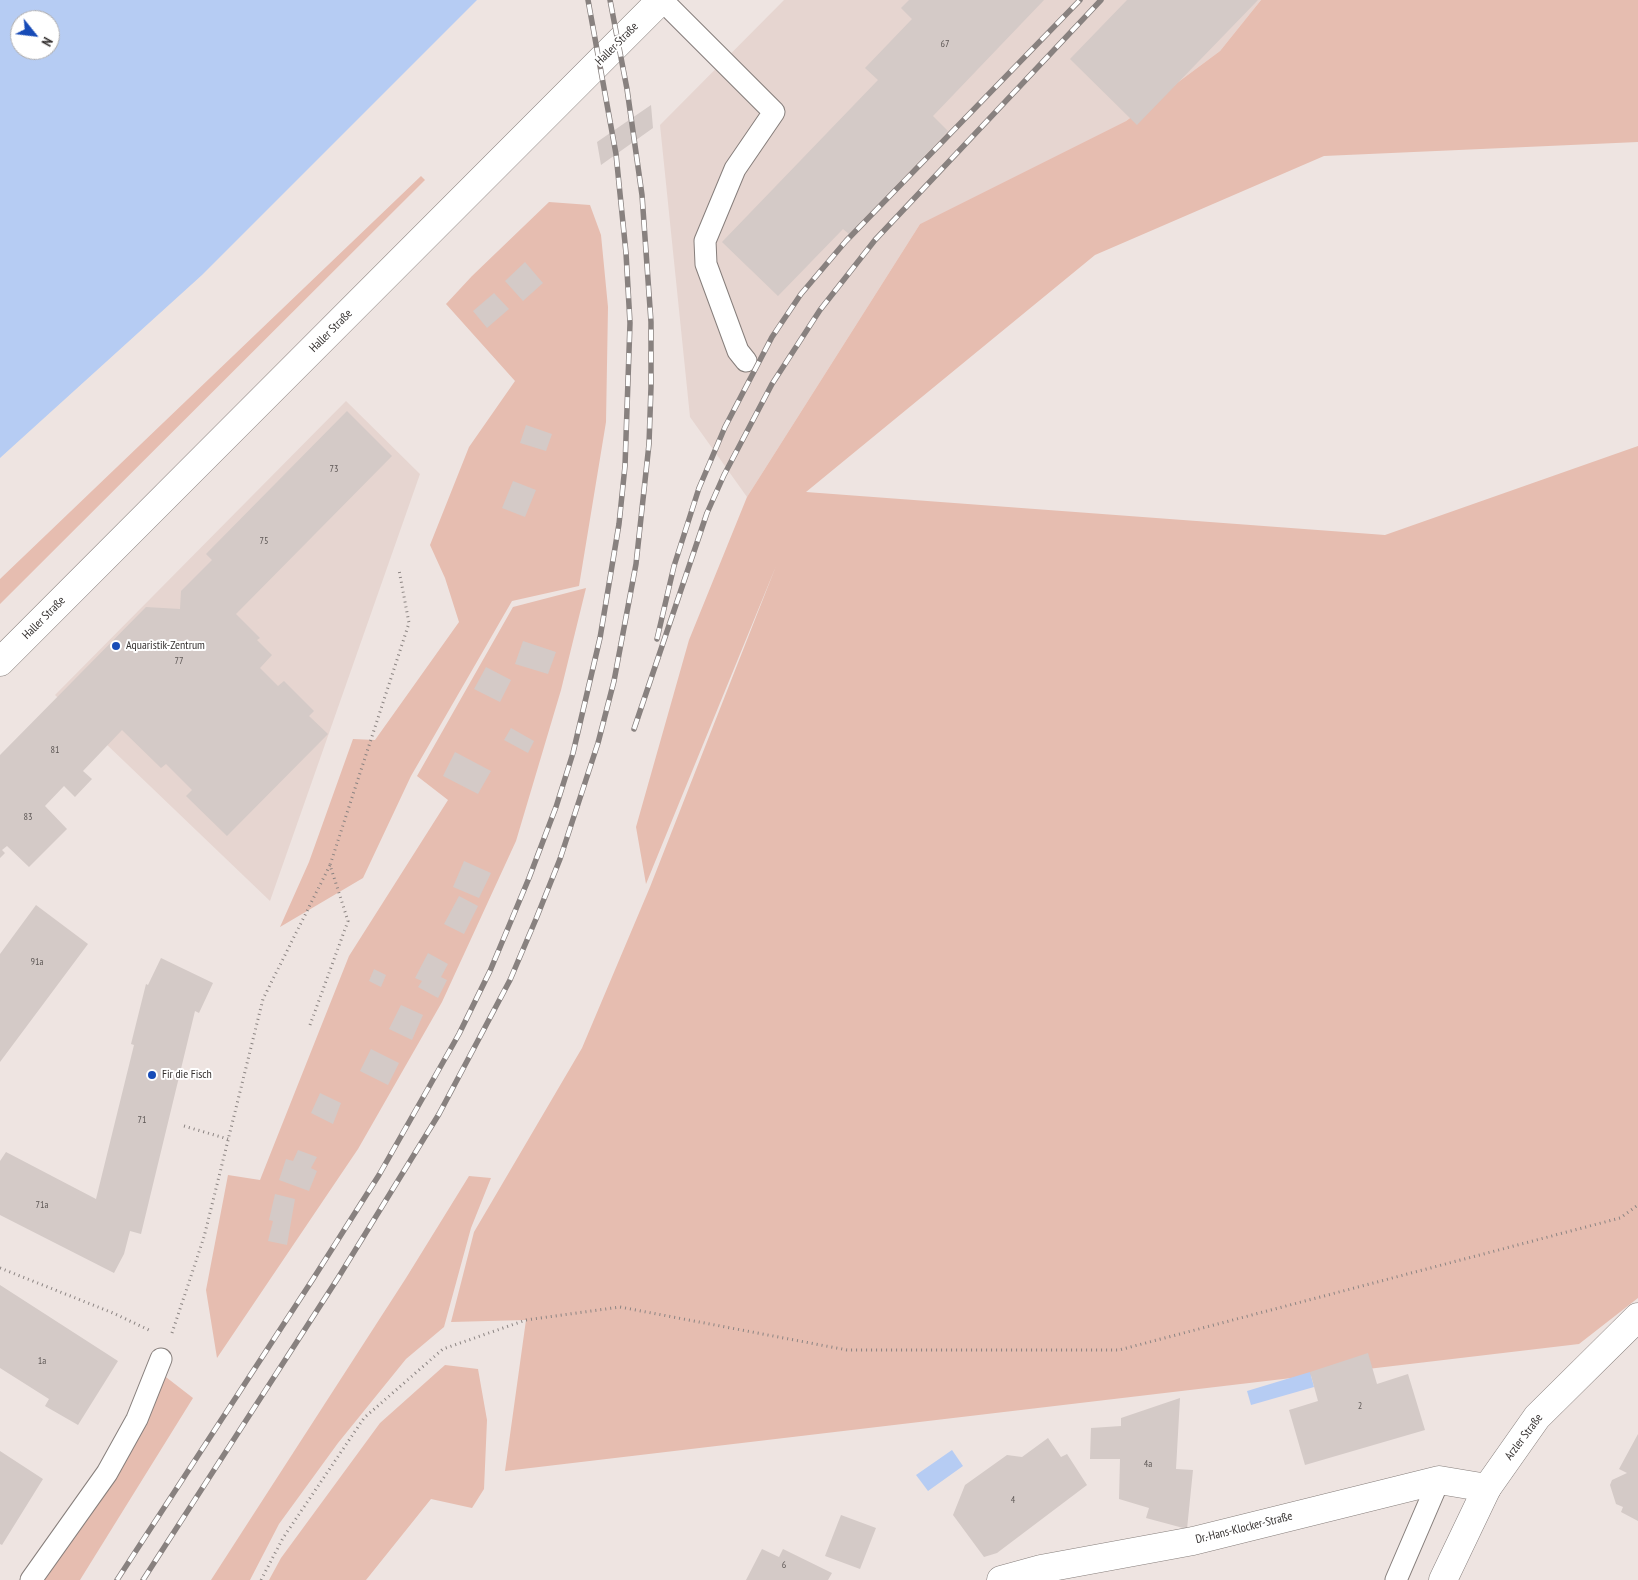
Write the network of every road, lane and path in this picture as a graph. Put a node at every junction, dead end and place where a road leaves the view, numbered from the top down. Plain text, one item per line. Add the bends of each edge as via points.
1 (662, 0) edge
2 (746, 361) dead end
3 (399, 570) dead end
4 (0, 662) edge
5 (330, 866) junction
6 (310, 1025) dead end
7 (184, 1126) dead end
8 (228, 1139) junction
9 (1638, 1205) edge
10 (0, 1268) edge
11 (1638, 1316) edge
12 (161, 1359) junction
13 (1439, 1480) junction
14 (1487, 1488) junction
15 (30, 1580) edge
16 (261, 1580) edge
17 (1001, 1580) edge
18 (1396, 1580) edge
19 (1443, 1580) edge

1 - 2 lane via 774,112 735,169 705,241 706,264 738,351
1 - 4 main road, Haller Straße
3 - 5 path via 409,623
5 - 6 path via 348,920
5 - 8 path via 263,999
7 - 8 path
8 - 12 path via 204,1238
9 - 16 path via 1620,1218 1119,1350 847,1350 620,1307 526,1320 443,1349 364,1418 283,1538
10 - 12 path via 149,1330
11 - 14 main road, Arzler Straße via 1537,1417
12 - 15 lane via 137,1419 107,1472
13 - 14 main road, Dr.-Hans-Klocker-Straße
13 - 17 main road, Dr.-Hans-Klocker-Straße via 1193,1541 1040,1569
13 - 18 lane
14 - 19 main road, Arzler Straße

